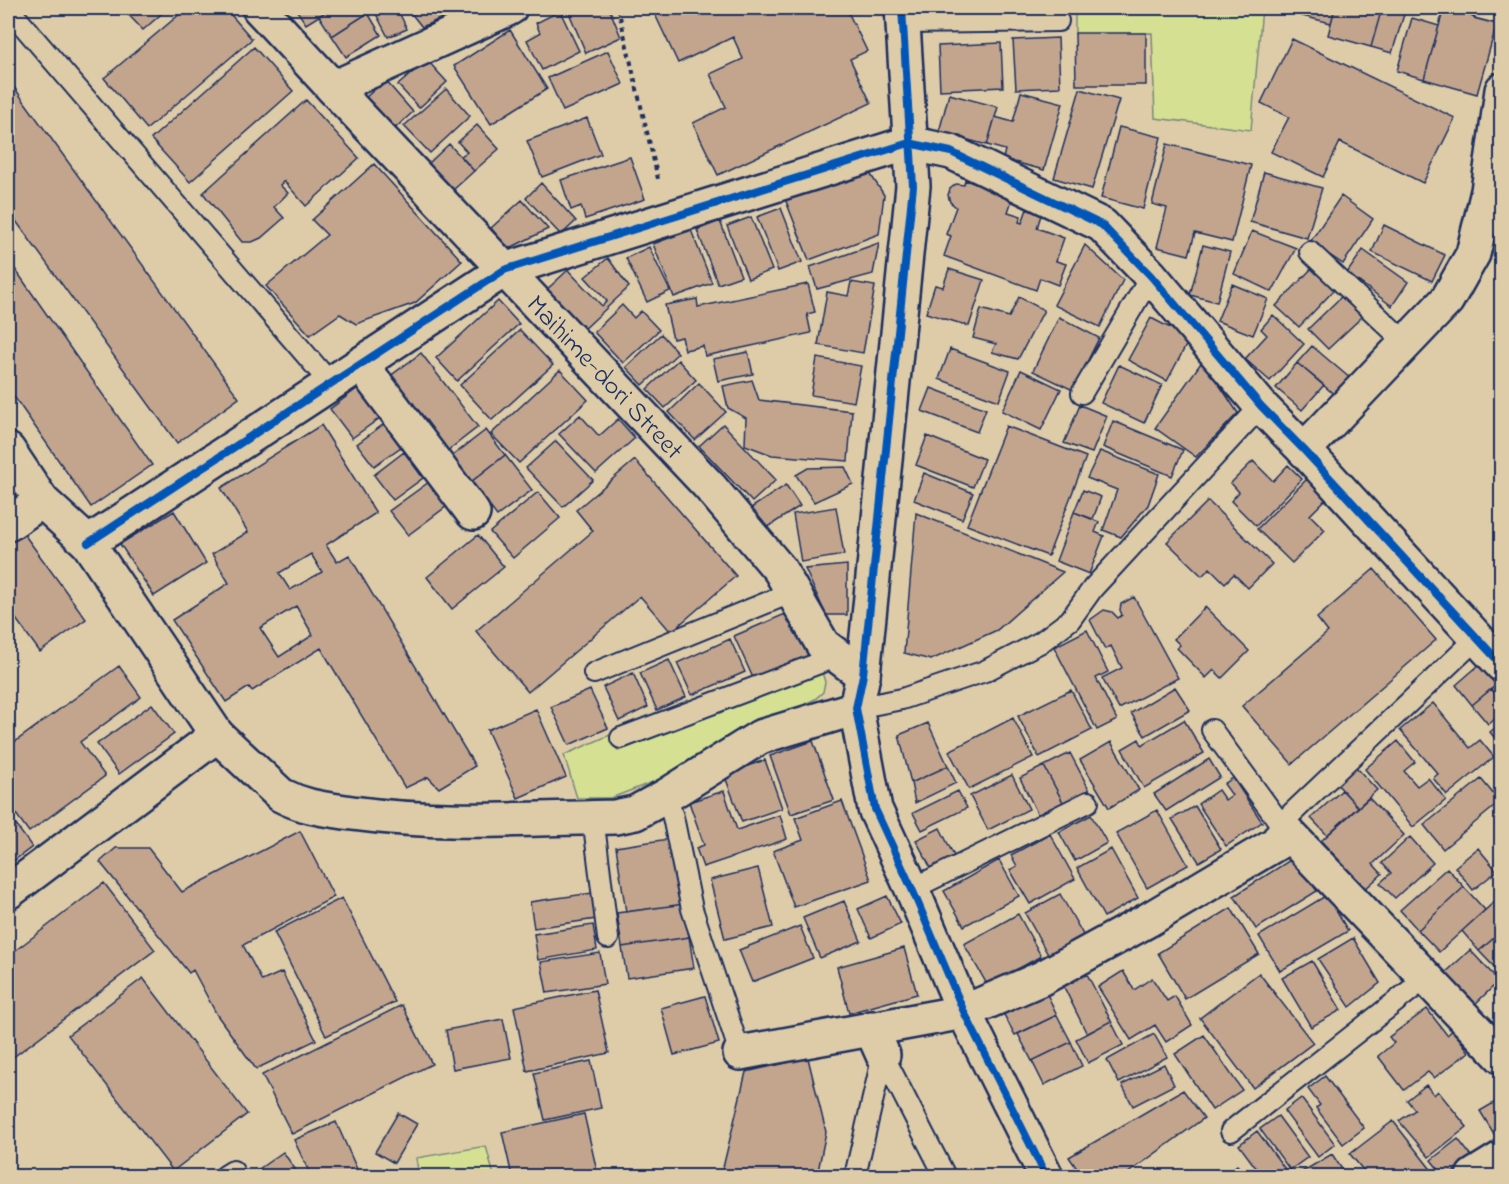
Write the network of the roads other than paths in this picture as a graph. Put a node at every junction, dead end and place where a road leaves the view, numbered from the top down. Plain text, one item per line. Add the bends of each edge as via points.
1 (8, 8) edge
2 (259, 8) edge
3 (510, 8) edge
4 (1479, 8) edge
5 (1502, 14) edge
6 (902, 15) edge
7 (1058, 21) dead end
8 (333, 88) junction
9 (1502, 90) edge
10 (909, 143) junction
11 (1310, 252) dead end
12 (504, 270) junction
13 (1151, 276) junction
14 (1406, 343) junction
15 (361, 364) junction
16 (331, 384) junction
17 (1082, 393) dead end
18 (1261, 406) junction
19 (8, 450) edge
20 (1304, 450) junction
21 (42, 501) junction
22 (472, 513) dead end
23 (8, 524) edge
24 (88, 543) junction
25 (793, 592) junction
26 (1477, 638) junction
27 (838, 656) junction
28 (1502, 665) edge
29 (594, 673) dead end
30 (863, 675) junction
31 (856, 708) junction
32 (1212, 730) dead end
33 (217, 735) junction
34 (621, 738) dead end
35 (666, 796) junction
36 (1088, 802) dead end
37 (593, 817) junction
38 (1285, 830) junction
39 (912, 889) junction
40 (8, 892) edge
41 (608, 938) dead end
42 (1426, 978) junction
43 (964, 1012) junction
44 (877, 1042) junction
45 (740, 1053) joint
46 (1502, 1057) edge
47 (1231, 1131) dead end
48 (1502, 1158) edge
49 (855, 1176) edge
50 (945, 1176) edge
51 (1046, 1176) edge
52 (1473, 1176) edge

1 - 16 lane
2 - 8 street, Maihime-dori Street
3 - 8 street
4 - 5 lane
6 - 7 lane
6 - 10 street
8 - 12 street, Maihime-dori Street
9 - 14 street via 1488,191 1473,254 1447,300
10 - 12 street
10 - 13 street via 951,152 1102,225
10 - 30 street via 912,186
11 - 14 lane
12 - 15 street
12 - 25 street, Maihime-dori Street via 710,487 780,570
13 - 17 lane
13 - 18 street
14 - 20 street
15 - 16 street
15 - 22 street
16 - 24 street
18 - 20 street
18 - 31 lane via 1093,588 1070,620 1041,642 985,671 903,699
19 - 21 street
20 - 26 street
21 - 23 street
21 - 24 street
24 - 33 street
25 - 27 street, Maihime-dori Street via 823,645
25 - 29 lane
26 - 28 street
26 - 38 lane via 1290,815
27 - 30 street, Maihime-dori Street
27 - 34 lane
30 - 31 street
31 - 35 street via 760,737
31 - 39 street via 875,809
32 - 38 lane
33 - 37 street via 281,795 308,807 428,820
33 - 40 street
35 - 37 street via 635,813
35 - 45 lane via 692,909
36 - 39 lane
37 - 41 lane
38 - 42 street
38 - 43 street via 1277,843 1148,920 1042,978
39 - 43 street
42 - 46 street
42 - 47 lane
43 - 44 street
43 - 51 street
44 - 45 street
44 - 49 lane
44 - 50 lane
48 - 52 street

